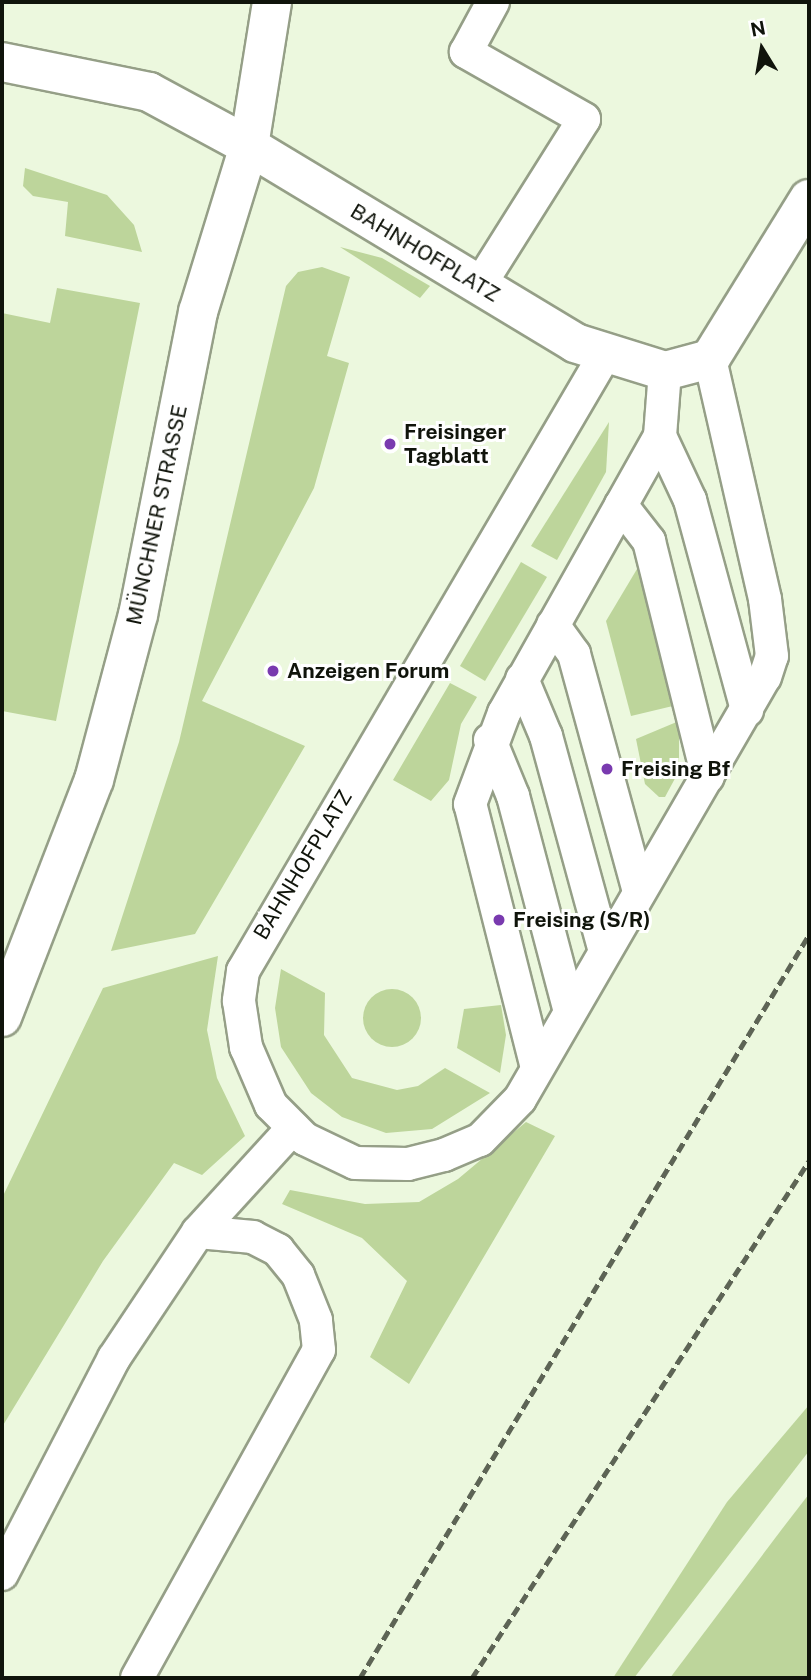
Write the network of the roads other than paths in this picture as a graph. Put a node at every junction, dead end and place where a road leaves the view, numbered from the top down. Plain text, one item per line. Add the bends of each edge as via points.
1 (272, 2) edge
2 (493, 2) edge
3 (2, 62) edge
4 (249, 146) junction
5 (809, 199) edge
6 (479, 286) junction
7 (604, 356) junction
8 (710, 359) junction
9 (665, 371) junction
10 (660, 436) junction
11 (621, 505) junction
12 (553, 625) junction
13 (522, 679) junction
14 (747, 710) junction
15 (490, 740) junction
16 (708, 777) junction
17 (639, 892) junction
18 (605, 951) junction
19 (570, 1012) junction
20 (2, 1017) edge
21 (536, 1064) junction
22 (293, 1128) junction
23 (198, 1232) junction
24 (2, 1574) edge
25 (137, 1678) edge

1 - 4 main road, MÜNCHNER STRASSE
2 - 6 lane via 466,52 584,119
3 - 4 main road, BAHNHOFPLATZ via 139,88
4 - 6 main road, BAHNHOFPLATZ
4 - 20 main road, MÜNCHNER STRASSE via 198,312 138,615 94,780
5 - 8 main road
6 - 7 main road, BAHNHOFPLATZ
7 - 9 main road, BAHNHOFPLATZ
7 - 22 lane, BAHNHOFPLATZ via 243,971 239,1001 246,1047 271,1105
8 - 9 main road, BAHNHOFPLATZ
8 - 14 lane, BAHNHOFPLATZ via 765,599 772,656
9 - 10 lane
10 - 11 lane
10 - 14 lane via 690,500
11 - 12 lane
11 - 16 lane via 649,541
12 - 13 lane
12 - 17 lane via 574,654
13 - 15 lane
13 - 18 lane via 546,736
14 - 16 lane, BAHNHOFPLATZ
15 - 19 lane via 513,796
15 - 21 lane via 470,804 472,825
16 - 17 lane, BAHNHOFPLATZ
17 - 18 lane, BAHNHOFPLATZ
18 - 19 lane, BAHNHOFPLATZ
19 - 21 lane, BAHNHOFPLATZ
21 - 22 lane, BAHNHOFPLATZ via 520,1099 480,1140 444,1155 408,1164 355,1163
22 - 23 lane
23 - 24 lane via 114,1358
23 - 25 lane via 253,1237 278,1250 307,1297 319,1350

